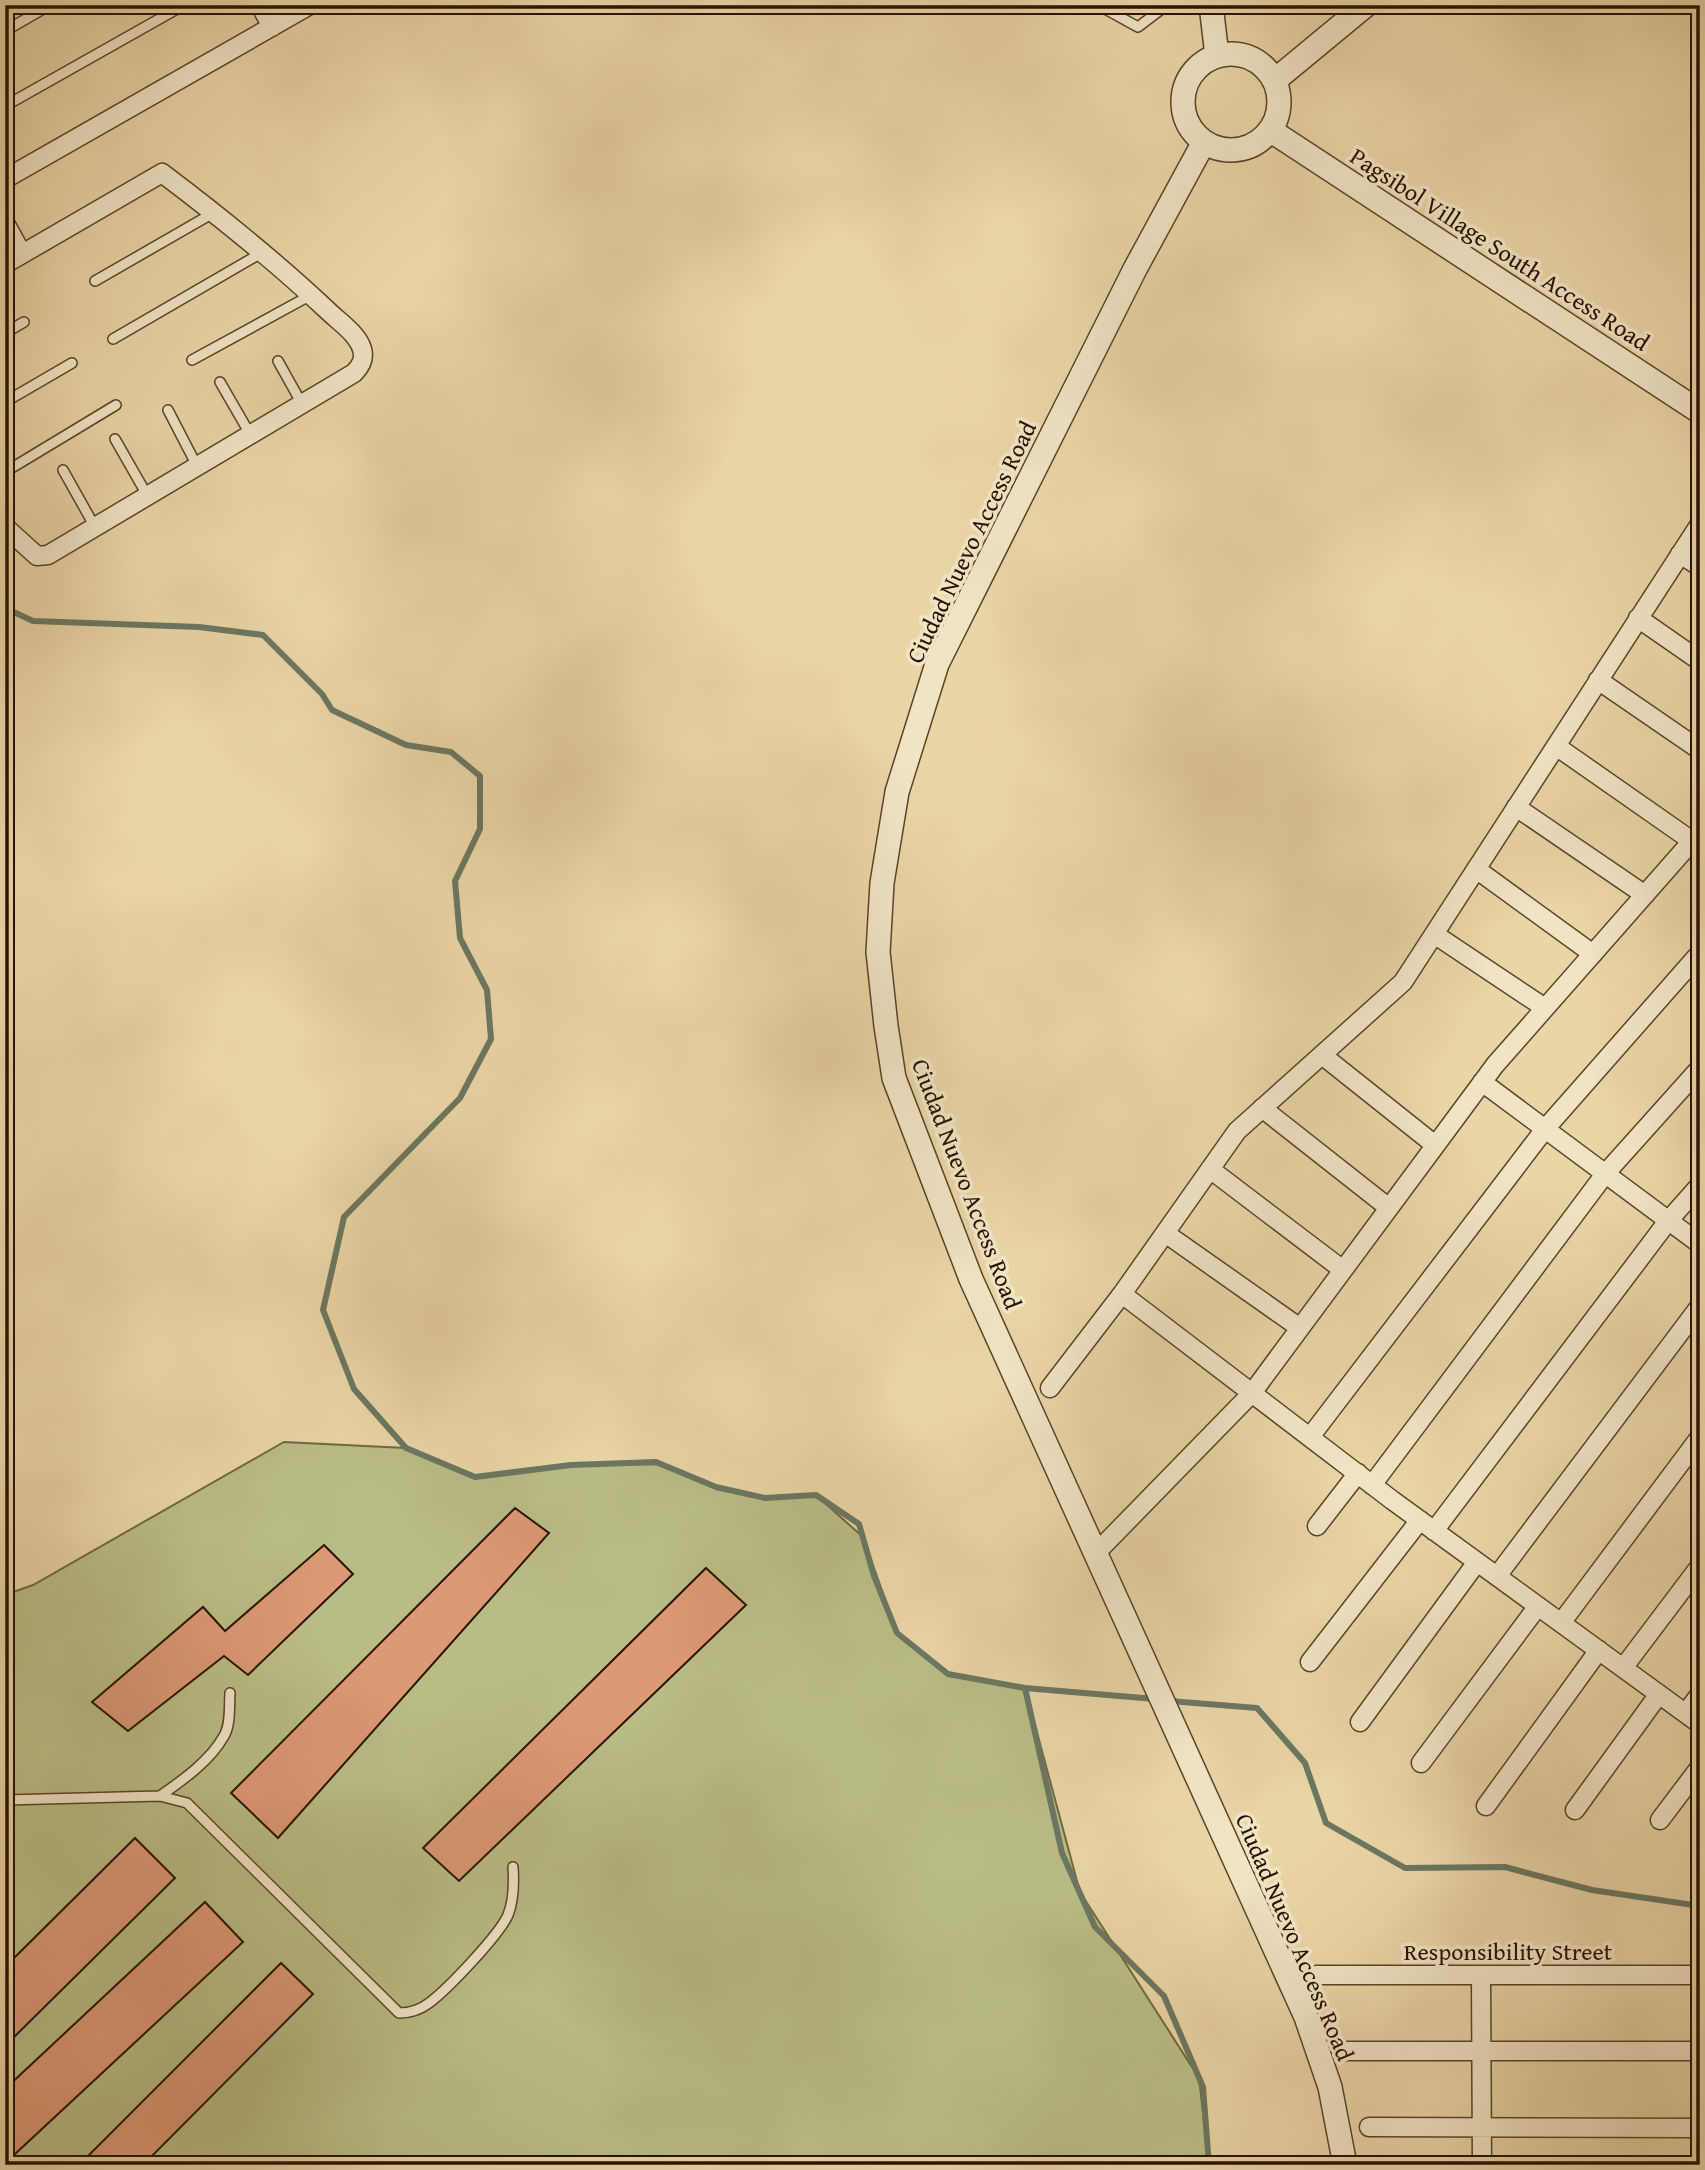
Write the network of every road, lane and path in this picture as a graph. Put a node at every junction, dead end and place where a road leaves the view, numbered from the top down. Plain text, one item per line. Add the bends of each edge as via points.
1 (50, 5) edge
2 (184, 5) edge
3 (260, 5) edge
4 (310, 5) edge
5 (1098, 5) edge
6 (1167, 5) edge
7 (1211, 5) edge
8 (1366, 5) edge
9 (272, 27) junction
10 (5, 31) edge
11 (1217, 56) junction
12 (1275, 80) junction
13 (5, 106) edge
14 (1270, 130) junction
15 (1204, 142) junction
16 (5, 179) edge
17 (215, 212) junction
18 (5, 223) edge
19 (264, 253) junction
20 (22, 254) junction
21 (5, 264) edge
22 (95, 281) dead end
23 (311, 295) junction
24 (24, 322) dead end
25 (5, 333) edge
26 (113, 340) dead end
27 (192, 359) dead end
28 (278, 360) dead end
29 (72, 363) dead end
30 (220, 382) dead end
31 (5, 402) edge
32 (302, 404) junction
33 (116, 405) dead end
34 (168, 410) dead end
35 (1700, 412) edge
36 (250, 434) junction
37 (115, 439) dead end
38 (198, 466) junction
39 (63, 470) dead end
40 (5, 472) edge
41 (147, 495) junction
42 (1700, 524) edge
43 (5, 527) edge
44 (95, 527) junction
45 (1680, 554) junction
46 (1700, 567) edge
47 (1638, 618) junction
48 (1700, 661) edge
49 (1598, 680) junction
50 (1556, 746) junction
51 (1700, 750) edge
52 (1516, 807) junction
53 (1696, 837) edge
54 (1476, 869) junction
55 (1645, 895) junction
56 (1434, 934) junction
57 (1700, 953) edge
58 (1593, 954) junction
59 (1545, 1008) junction
60 (1322, 1055) junction
61 (1700, 1068) edge
62 (1482, 1082) junction
63 (1262, 1108) junction
64 (1545, 1129) junction
65 (1435, 1145) junction
66 (1210, 1170) junction
67 (1605, 1174) junction
68 (1700, 1185) edge
69 (1389, 1208) junction
70 (1668, 1221) junction
71 (1165, 1233) junction
72 (1700, 1244) edge
73 (1343, 1270) junction
74 (1122, 1294) junction
75 (1700, 1306) edge
76 (1300, 1328) junction
77 (1050, 1388) dead end
78 (1252, 1392) junction
79 (1310, 1437) junction
80 (1700, 1437) edge
81 (1365, 1479) junction
82 (1427, 1525) junction
83 (1317, 1527) dead end
84 (1095, 1554) junction
85 (1477, 1562) junction
86 (1700, 1566) edge
87 (1497, 1576) junction
88 (1538, 1606) junction
89 (1561, 1623) junction
90 (1599, 1650) junction
91 (1310, 1662) dead end
92 (1623, 1668) junction
93 (230, 1693) dead end
94 (1659, 1694) junction
95 (1700, 1694) edge
96 (1693, 1718) edge
97 (1360, 1721) dead end
98 (1421, 1763) dead end
99 (1700, 1767) edge
100 (160, 1796) junction
101 (5, 1800) edge
102 (1486, 1806) dead end
103 (1575, 1810) dead end
104 (1660, 1820) dead end
105 (513, 1867) dead end
106 (1316, 1975) dead end
107 (1481, 1975) junction
108 (1700, 1975) edge
109 (1344, 2051) dead end
110 (1481, 2051) junction
111 (1700, 2051) edge
112 (1369, 2127) dead end
113 (1482, 2128) junction
114 (1700, 2129) edge
115 (1345, 2165) edge
116 (1482, 2165) edge

1 - 10 lane
2 - 13 lane
3 - 9 street
4 - 9 street
5 - 6 lane via 1138,27
7 - 11 street
8 - 12 street
9 - 16 street
11 - 12 street via 1245,56 1262,65
11 - 15 street via 1199,65 1183,93 1188,125
12 - 14 street via 1278,114
14 - 15 street via 1258,142 1237,150
14 - 35 street, Pagsibol Village South Access Road
15 - 84 street, Ciudad Nuevo Access Road via 1135,269 937,664 897,792 882,883 878,952 894,1078 971,1279
17 - 19 street
17 - 20 street via 162,173
17 - 22 lane
18 - 20 street
19 - 23 street
19 - 26 lane
20 - 21 street
23 - 27 lane
23 - 32 street via 357,340 363,353 354,373
24 - 25 lane
28 - 32 lane
29 - 31 lane
30 - 36 lane
32 - 36 street
33 - 40 lane
34 - 38 lane
36 - 38 street
37 - 41 lane
38 - 41 street
39 - 44 lane
41 - 44 street
42 - 45 street
43 - 44 street via 41,557
45 - 46 street
45 - 47 street
47 - 48 street
47 - 49 street
49 - 50 street
49 - 51 street
50 - 52 street
50 - 53 street
52 - 54 street
52 - 55 street
53 - 55 street
54 - 56 street
54 - 58 street
55 - 58 street
56 - 59 street
56 - 60 street via 1403,982
57 - 64 street
58 - 59 street
59 - 62 street
60 - 63 street
60 - 65 street
61 - 67 street
62 - 64 street
62 - 65 street
63 - 66 street via 1237,1131
63 - 69 street
64 - 67 street
64 - 79 street
65 - 69 street
66 - 71 street
66 - 73 street
67 - 70 street
67 - 81 street
68 - 70 street
69 - 73 street
70 - 72 street
70 - 82 street
71 - 74 street
71 - 76 street
73 - 76 street
74 - 77 street
74 - 78 street
75 - 87 street
76 - 78 street
78 - 79 street
78 - 84 street
79 - 81 street
80 - 89 street
81 - 82 street
81 - 83 street
82 - 85 street
82 - 91 street
84 - 115 street, Ciudad Nuevo Access Road via 1306,2017 1330,2087
85 - 87 street
85 - 97 street
86 - 92 street
87 - 88 street
88 - 89 street
88 - 98 street
89 - 90 street
90 - 92 street
90 - 102 street
92 - 94 street
93 - 100 lane via 225,1735 208,1757
94 - 96 street
94 - 103 street
95 - 96 street
99 - 104 street
100 - 101 lane
100 - 105 lane via 187,1803 399,2013 411,2013 428,2003 488,1942 508,1915
106 - 107 street, Responsibility Street
107 - 108 street, Responsibility Street
107 - 110 street
109 - 110 street
110 - 111 street
110 - 113 street
112 - 113 street
113 - 114 street
113 - 116 street

